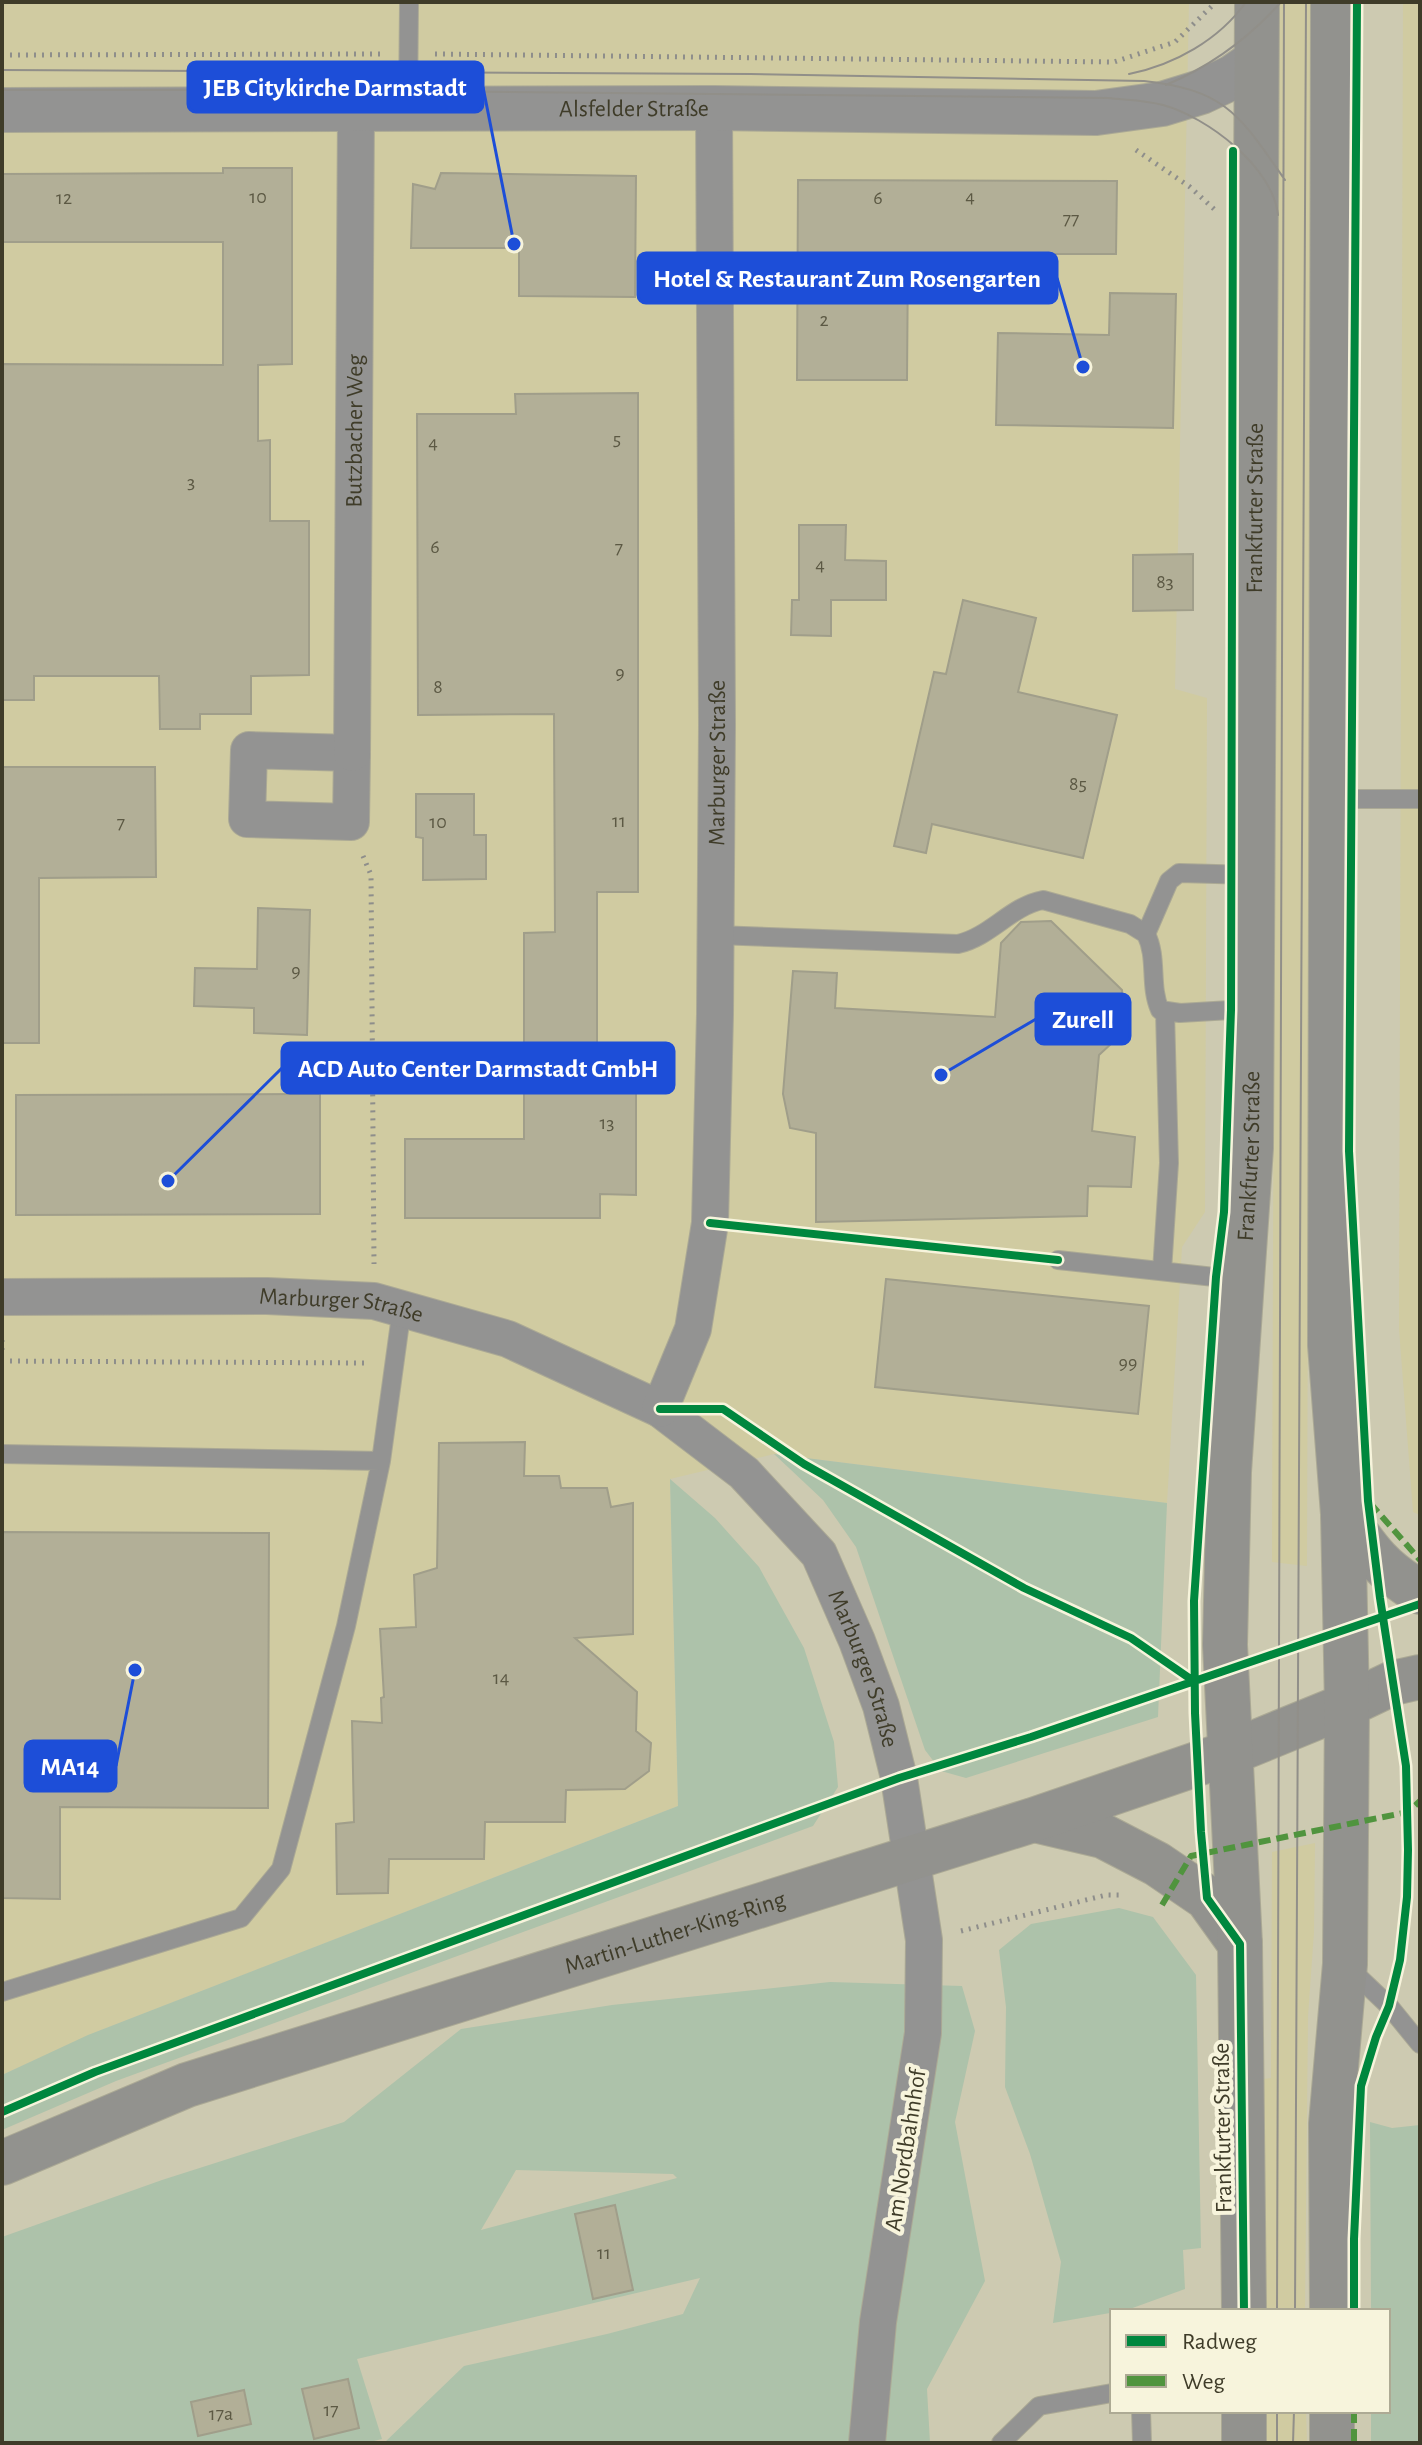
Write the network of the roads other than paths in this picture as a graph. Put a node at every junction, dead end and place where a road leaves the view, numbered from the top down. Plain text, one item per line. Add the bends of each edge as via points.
1 (409, 2) edge
2 (1257, 2) edge
3 (1333, 2) edge
4 (1256, 61) junction
5 (714, 108) junction
6 (2, 110) edge
7 (356, 110) junction
8 (408, 110) junction
9 (352, 753) junction
10 (1331, 799) junction
11 (1420, 799) edge
12 (1252, 875) junction
13 (1146, 934) junction
14 (716, 935) junction
15 (1231, 1010) dead end
16 (1165, 1012) junction
17 (1058, 1260) dead end
18 (1162, 1271) junction
19 (1242, 1280) junction
20 (2, 1297) edge
21 (388, 1305) junction
22 (660, 1409) junction
23 (2, 1454) edge
24 (381, 1461) junction
25 (1343, 1514) junction
26 (1420, 1592) edge
27 (1420, 1677) edge
28 (1347, 1705) junction
29 (1232, 1752) junction
30 (1033, 1820) junction
31 (912, 1857) junction
32 (1240, 1944) junction
33 (1345, 1964) junction
34 (2, 1992) edge
35 (1420, 2044) edge
36 (2, 2163) edge
37 (1239, 2307) edge
38 (1332, 2309) edge
39 (1110, 2393) edge
40 (1141, 2413) edge
41 (1244, 2413) edge
42 (1332, 2413) edge
43 (867, 2443) edge
44 (1001, 2443) edge
45 (1142, 2443) edge
46 (1244, 2443) edge
47 (1332, 2443) edge

1 - 8 lane
2 - 4 main road, Frankfurter Straße
3 - 10 main road
4 - 5 street, Alsfelder Straße via 1201,92 1162,104 1096,113
4 - 12 main road, Frankfurter Straße
5 - 8 street, Alsfelder Straße
5 - 14 street, Marburger Straße
6 - 7 street, Alsfelder Straße
7 - 8 street, Alsfelder Straße
7 - 9 street, Butzbacher Weg
9 - 9 street, Butzbacher Weg via 351,822 247,819 249,750
10 - 11 lane
10 - 25 main road via 1330,1345
12 - 13 lane via 1179,873 1169,881
12 - 19 main road, Frankfurter Straße via 1251,1148
13 - 14 lane via 1130,924 1043,900 958,944
13 - 16 lane via 1155,1000
14 - 22 street, Marburger Straße via 710,1223 693,1329
15 - 16 lane
16 - 18 lane via 1169,1163
17 - 18 lane
18 - 19 lane
19 - 29 main road, Frankfurter Straße via 1226,1598
20 - 21 street, Marburger Straße via 267,1296
21 - 22 street, Marburger Straße via 508,1339
21 - 24 lane via 395,1363
22 - 31 street, Marburger Straße via 744,1473 819,1554 881,1706
23 - 24 lane
24 - 34 lane via 346,1626 281,1869 241,1918
25 - 26 main road via 1375,1560
25 - 28 main road
27 - 28 main road, Martin-Luther-King-Ring via 1393,1683
28 - 29 main road, Martin-Luther-King-Ring
28 - 33 main road
29 - 30 main road, Martin-Luther-King-Ring
29 - 32 main road, Frankfurter Straße
30 - 31 main road, Martin-Luther-King-Ring
30 - 32 main road via 1103,1836 1157,1864 1207,1898
31 - 36 main road, Martin-Luther-King-Ring via 187,2085
31 - 43 street, Am Nordbahnhof via 924,1940 923,2033 878,2322
32 - 37 main road, Frankfurter Straße
33 - 35 lane
33 - 38 main road via 1331,2124
39 - 44 lane via 1039,2406
40 - 45 lane
41 - 46 main road
42 - 47 main road

